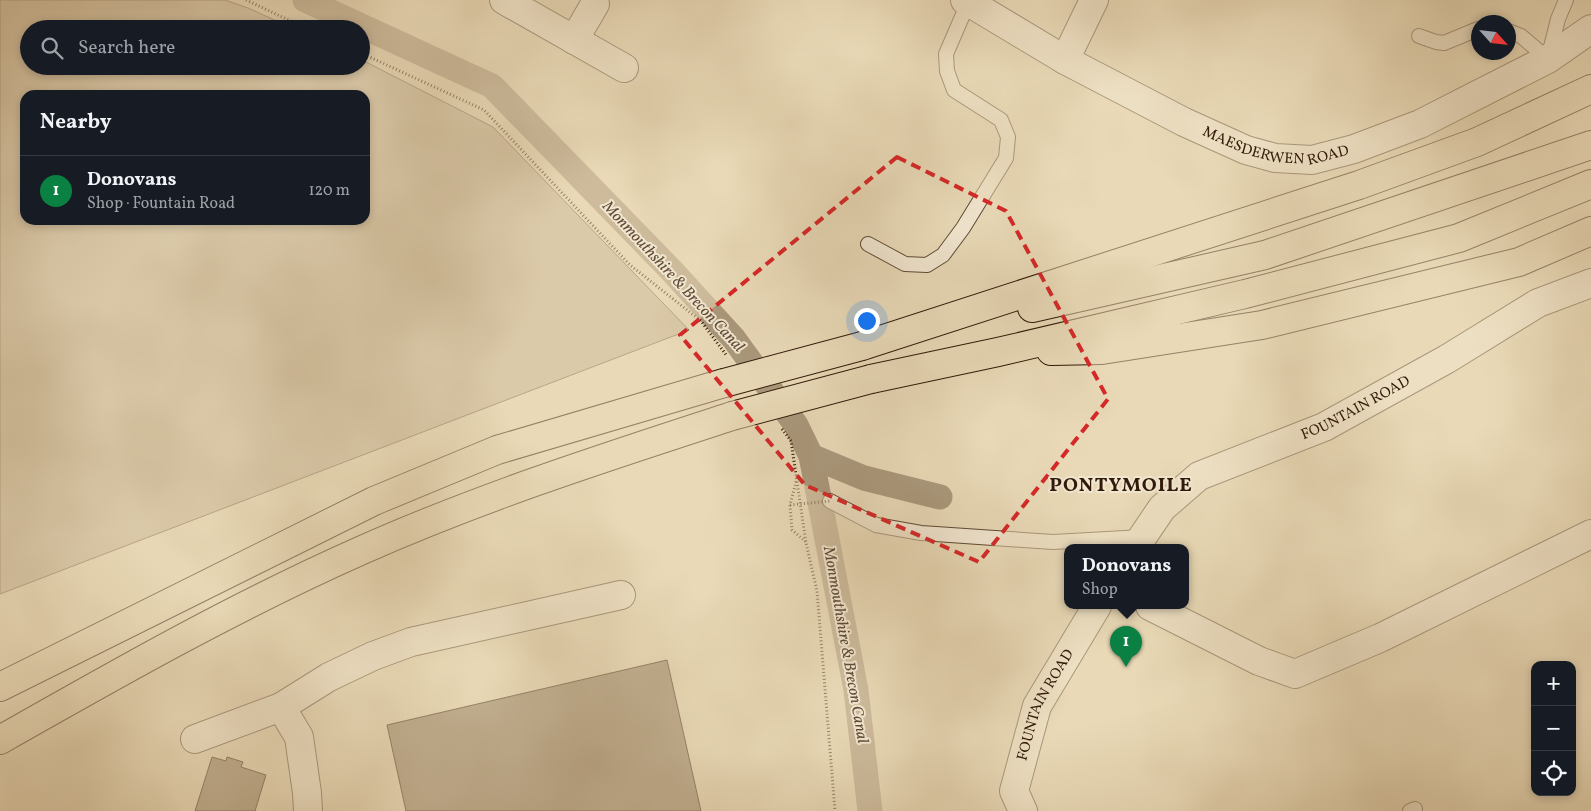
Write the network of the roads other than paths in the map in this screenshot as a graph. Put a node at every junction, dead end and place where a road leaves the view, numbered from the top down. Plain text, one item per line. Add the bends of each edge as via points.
1 (504, 0) edge
2 (1094, 0) edge
3 (1566, 0) edge
4 (966, 2) edge
5 (595, 4) dead end
6 (1591, 28) edge
7 (1471, 32) edge
8 (1516, 34) edge
9 (1419, 36) dead end
10 (574, 40) junction
11 (1548, 59) junction
12 (1065, 60) junction
13 (624, 68) dead end
14 (1591, 90) edge
15 (1591, 145) edge
16 (1591, 184) edge
17 (1591, 231) edge
18 (868, 244) dead end
19 (1591, 283) edge
20 (862, 346) junction
21 (998, 352) junction
22 (830, 501) road end
23 (1591, 534) edge
24 (1139, 543) edge
25 (621, 595) dead end
26 (1095, 609) edge
27 (1156, 609) edge
28 (0, 688) edge
29 (281, 707) junction
30 (195, 739) dead end
31 (0, 740) edge
32 (308, 811) edge
33 (1022, 811) edge

1 - 10 street
2 - 12 street
3 - 11 lane
4 - 12 street, MAESDERWEN ROAD
4 - 18 lane via 946,54 947,71 954,90 1001,120 1008,137 1006,158 963,228 943,255 927,265 905,264
5 - 10 street
6 - 11 street, MAESDERWEN ROAD
7 - 9 lane via 1444,43
8 - 11 lane
10 - 13 street
11 - 12 street, MAESDERWEN ROAD via 1420,124 1354,149 1312,160 1275,158 1246,150 1184,122
14 - 20 main road via 1477,142 1359,185
15 - 20 main road via 1265,255
16 - 21 main road via 1459,238 1244,294
17 - 21 main road via 1519,262 1262,325 1102,350
19 - 24 street, FOUNTAIN ROAD via 1538,303 1324,427 1199,476 1162,508
20 - 28 main road, bridge via 728,372 497,450 374,501
21 - 31 main road, bridge via 871,379 732,416 518,487 359,551 267,594 118,672
22 - 24 lane via 876,525 921,533 1053,542
23 - 27 street via 1380,638 1295,674 1259,661
25 - 29 street via 411,642 329,677
26 - 33 street, FOUNTAIN ROAD via 1037,706 1014,791
29 - 30 street
29 - 32 street via 298,738

